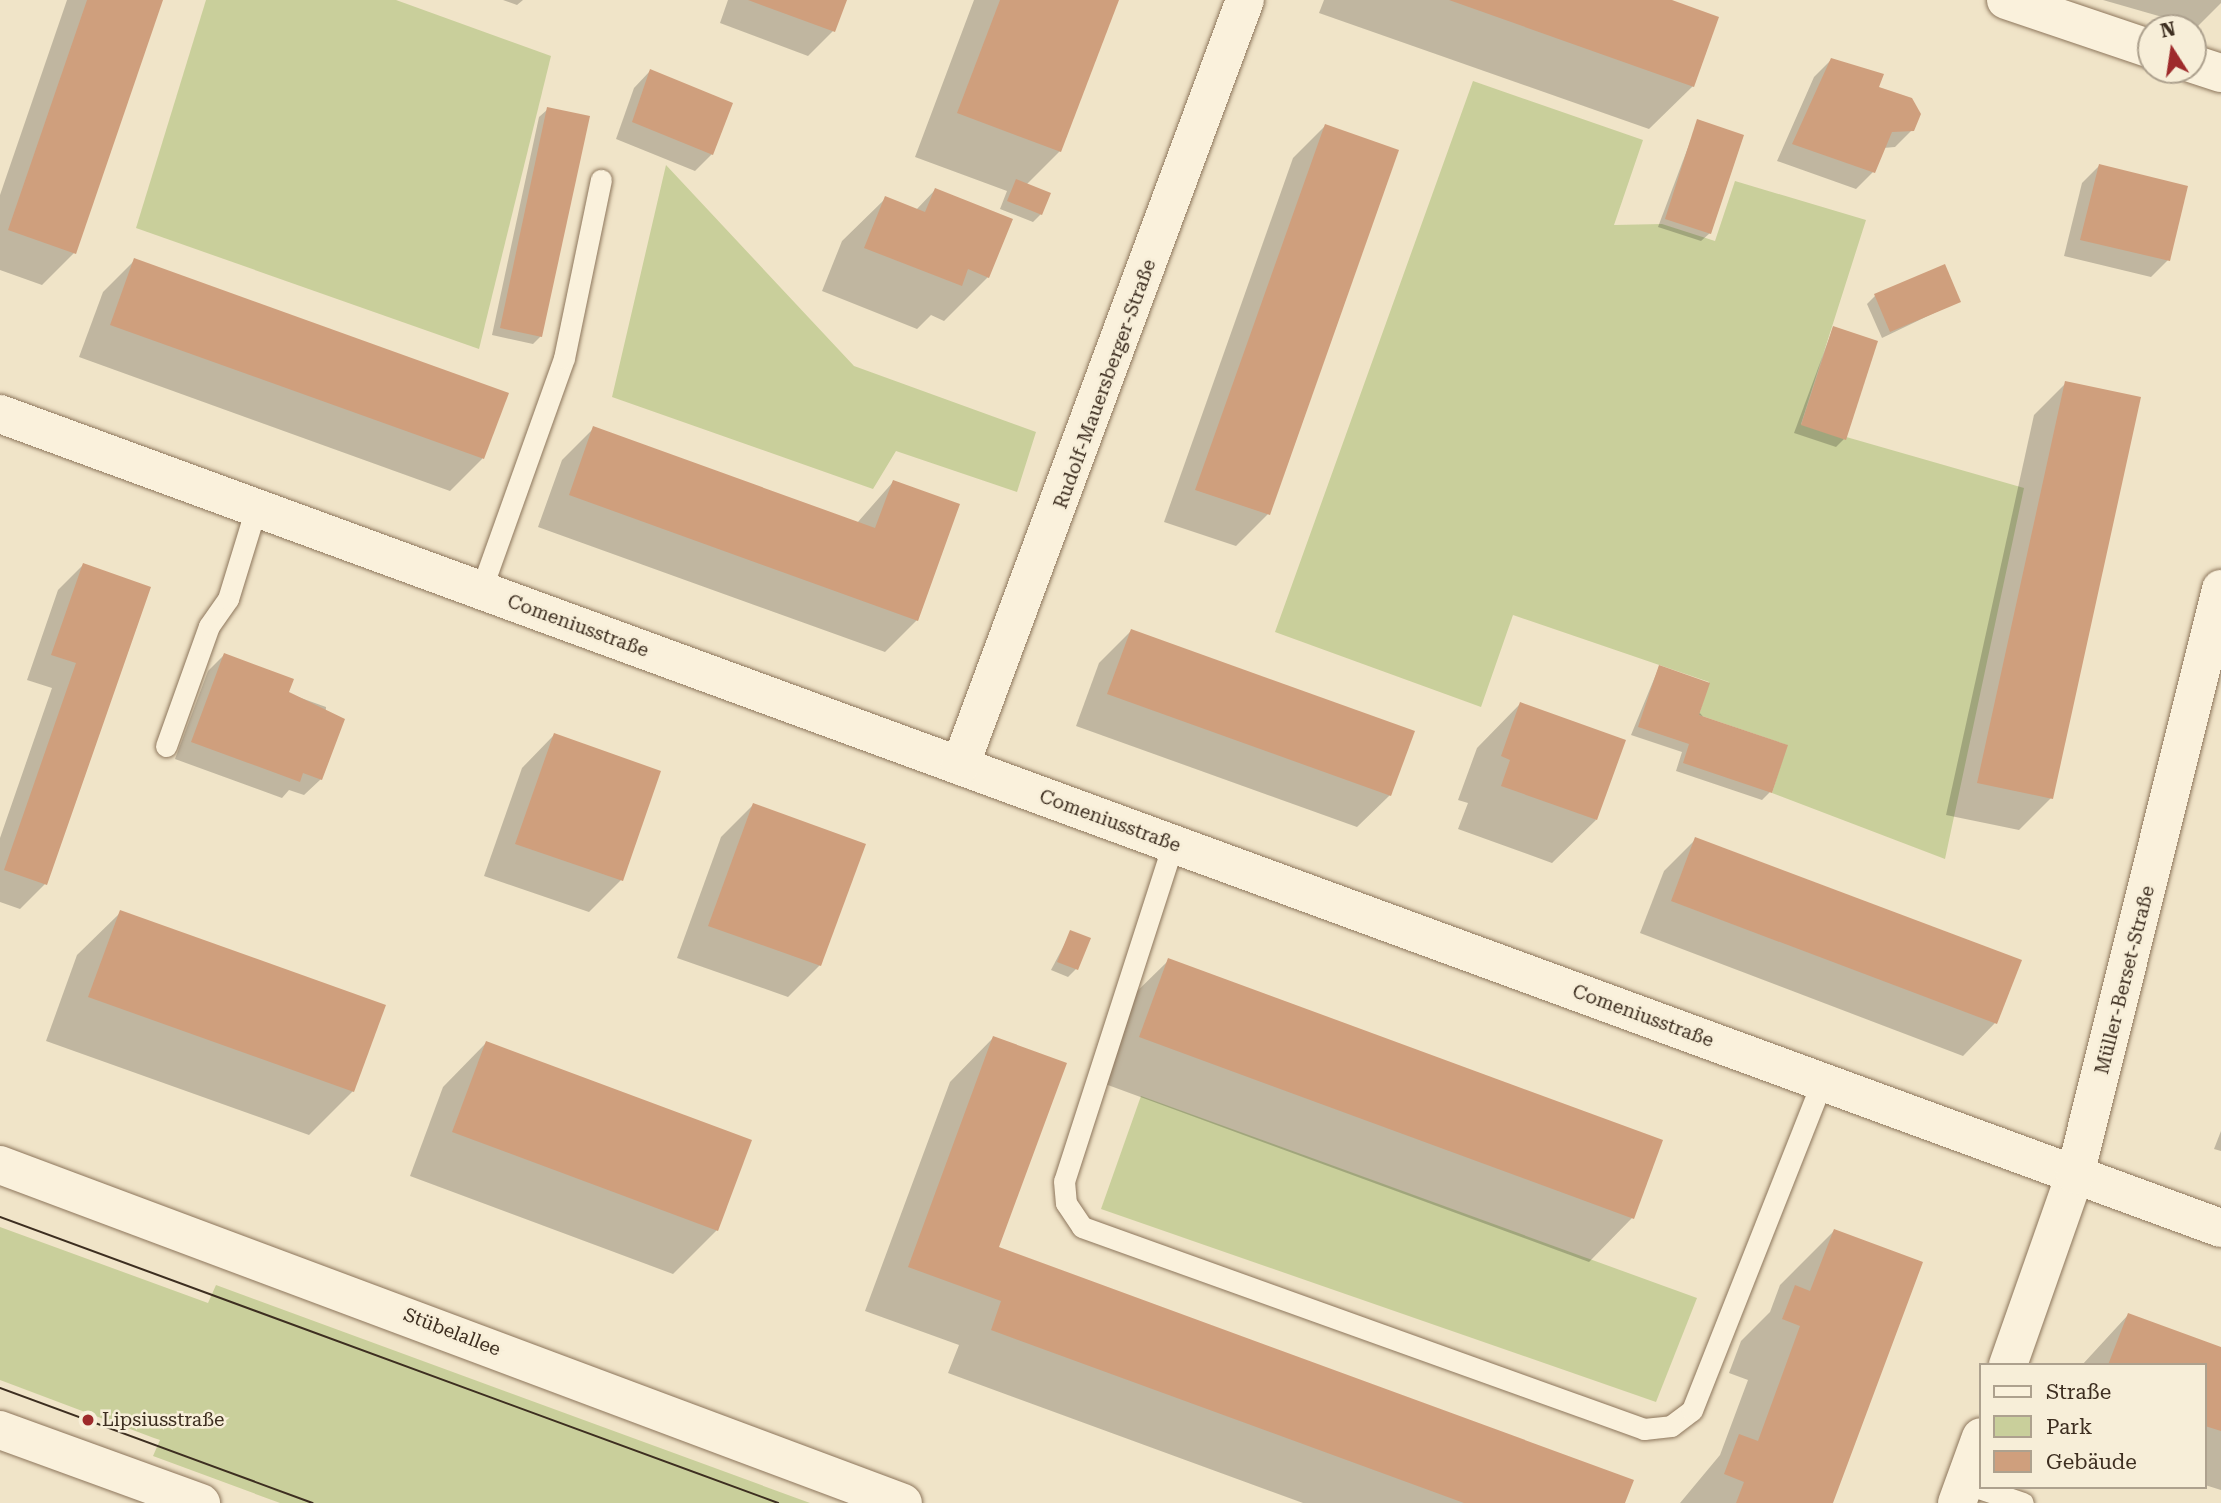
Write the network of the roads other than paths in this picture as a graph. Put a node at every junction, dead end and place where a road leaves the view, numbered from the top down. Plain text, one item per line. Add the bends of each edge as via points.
1 (1245, 0) edge
2 (2006, 0) edge
3 (2137, 45) edge
4 (601, 180) dead end
5 (0, 414) edge
6 (256, 508) junction
7 (2221, 589) edge
8 (481, 590) junction
9 (166, 746) dead end
10 (960, 766) junction
11 (1172, 844) junction
12 (1822, 1082) junction
13 (0, 1165) edge
14 (2075, 1175) junction
15 (2221, 1228) edge
16 (2009, 1363) edge
17 (0, 1430) edge
18 (1980, 1440) edge
19 (1960, 1493) edge
20 (201, 1503) edge
21 (903, 1503) edge
22 (2023, 1503) edge

1 - 10 street, Rudolf-Mauersberger-Straße
2 - 3 street
4 - 8 lane via 564,358
5 - 6 street, Comeniusstraße
6 - 8 street, Comeniusstraße
6 - 9 lane via 228,599 209,626
7 - 14 street, Müller-Berset-Straße
8 - 10 street, Comeniusstraße
10 - 11 street, Comeniusstraße
11 - 12 street, Comeniusstraße
11 - 12 lane via 1064,1181 1066,1203 1082,1227 1644,1429 1671,1426 1692,1410
12 - 14 street, Comeniusstraße
13 - 21 street, Stübelallee
14 - 15 street, Comeniusstraße
14 - 16 street, Müller-Berset-Straße
17 - 20 street
18 - 19 street
19 - 22 lane

